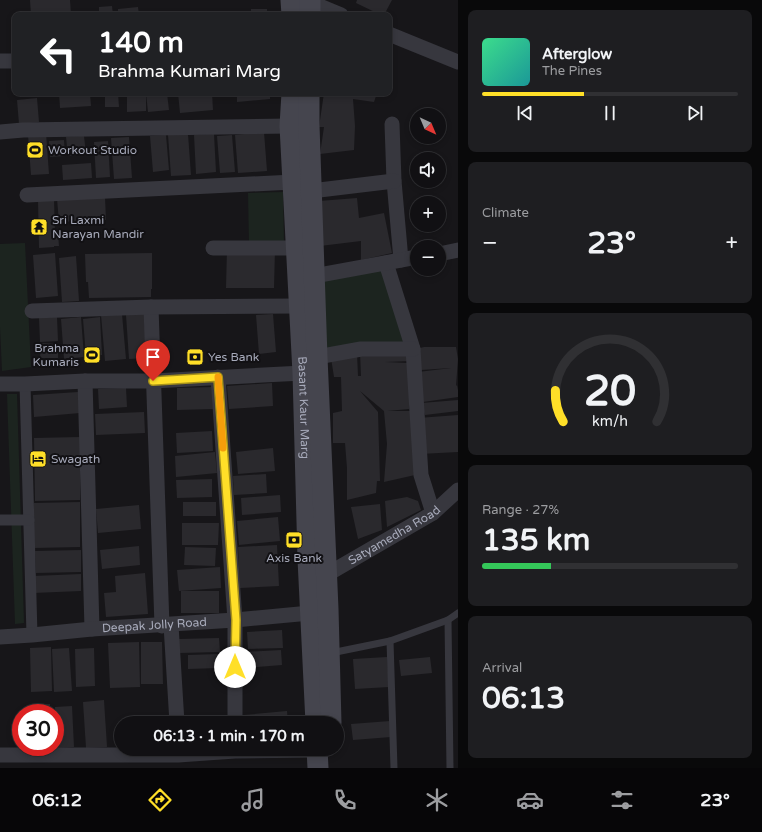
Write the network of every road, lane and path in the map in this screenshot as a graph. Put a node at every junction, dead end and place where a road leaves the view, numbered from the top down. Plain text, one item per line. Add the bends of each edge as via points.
1 (303, 3) edge
2 (295, 12) edge
3 (332, 12) edge
4 (392, 35) edge
5 (0, 61) edge
6 (12, 61) edge
7 (458, 62) edge
8 (292, 96) edge
9 (309, 96) edge
10 (392, 124) dead end
11 (290, 126) junction
12 (0, 132) edge
13 (394, 181) junction
14 (293, 182) junction
15 (311, 191) junction
16 (27, 194) dead end
17 (213, 248) dead end
18 (296, 248) junction
19 (458, 250) edge
20 (446, 253) edge
21 (410, 259) edge
22 (394, 262) junction
23 (314, 276) junction
24 (299, 306) junction
25 (151, 307) junction
26 (32, 311) dead end
27 (413, 349) junction
28 (317, 357) junction
29 (303, 373) junction
30 (218, 377) junction
31 (86, 381) junction
32 (153, 381) junction
33 (0, 384) edge
34 (25, 384) junction
35 (458, 490) edge
36 (433, 513) junction
37 (0, 520) edge
38 (29, 520) junction
39 (318, 575) junction
40 (319, 611) junction
41 (458, 613) edge
42 (236, 620) junction
43 (448, 620) junction
44 (166, 625) junction
45 (92, 629) junction
46 (32, 635) junction
47 (0, 637) edge
48 (390, 642) junction
49 (328, 654) junction
50 (176, 716) edge
51 (235, 716) edge
52 (316, 716) edge
53 (331, 716) edge
54 (0, 755) edge
55 (144, 756) edge
56 (323, 756) edge
57 (94, 762) edge
58 (332, 768) edge
59 (394, 768) edge
60 (450, 768) edge

1 - 2 main road
1 - 3 street
4 - 7 street
5 - 6 street
8 - 11 main road, Basant Kaur Marg
9 - 15 main road, Basant Kaur Marg
10 - 13 street
11 - 12 street
11 - 14 main road, Basant Kaur Marg
13 - 15 street
13 - 22 street
14 - 16 street
14 - 18 main road, Basant Kaur Marg
15 - 23 main road, Basant Kaur Marg
17 - 18 street
18 - 24 main road, Basant Kaur Marg
19 - 20 street
21 - 22 street
22 - 23 street
22 - 27 street
23 - 28 main road, Basant Kaur Marg
24 - 25 street
24 - 29 main road, Basant Kaur Marg
25 - 26 street
25 - 32 street
27 - 28 street via 361,349
27 - 36 street via 418,454 421,475
28 - 39 main road, Basant Kaur Marg
29 - 30 street
29 - 39 main road, Basant Kaur Marg via 308,559
30 - 32 street
30 - 42 street
31 - 32 street
31 - 34 street
31 - 45 street
32 - 44 street
33 - 34 street
34 - 38 street
35 - 36 street, Satyamedha Road
36 - 39 street, Satyamedha Road
37 - 38 street
38 - 46 street
39 - 40 main road, Basant Kaur Marg
40 - 42 street, Deepak Jolly Road
40 - 49 main road, Basant Kaur Marg
40 - 52 main road, Basant Kaur Marg
41 - 43 lane
42 - 44 street, Deepak Jolly Road
42 - 51 street
43 - 48 lane
43 - 60 lane
44 - 45 street, Deepak Jolly Road
44 - 50 street
45 - 46 street, Deepak Jolly Road
46 - 47 street, Deepak Jolly Road
48 - 49 lane
48 - 59 lane
49 - 53 main road, Basant Kaur Marg
54 - 57 street
55 - 57 street
56 - 58 main road

